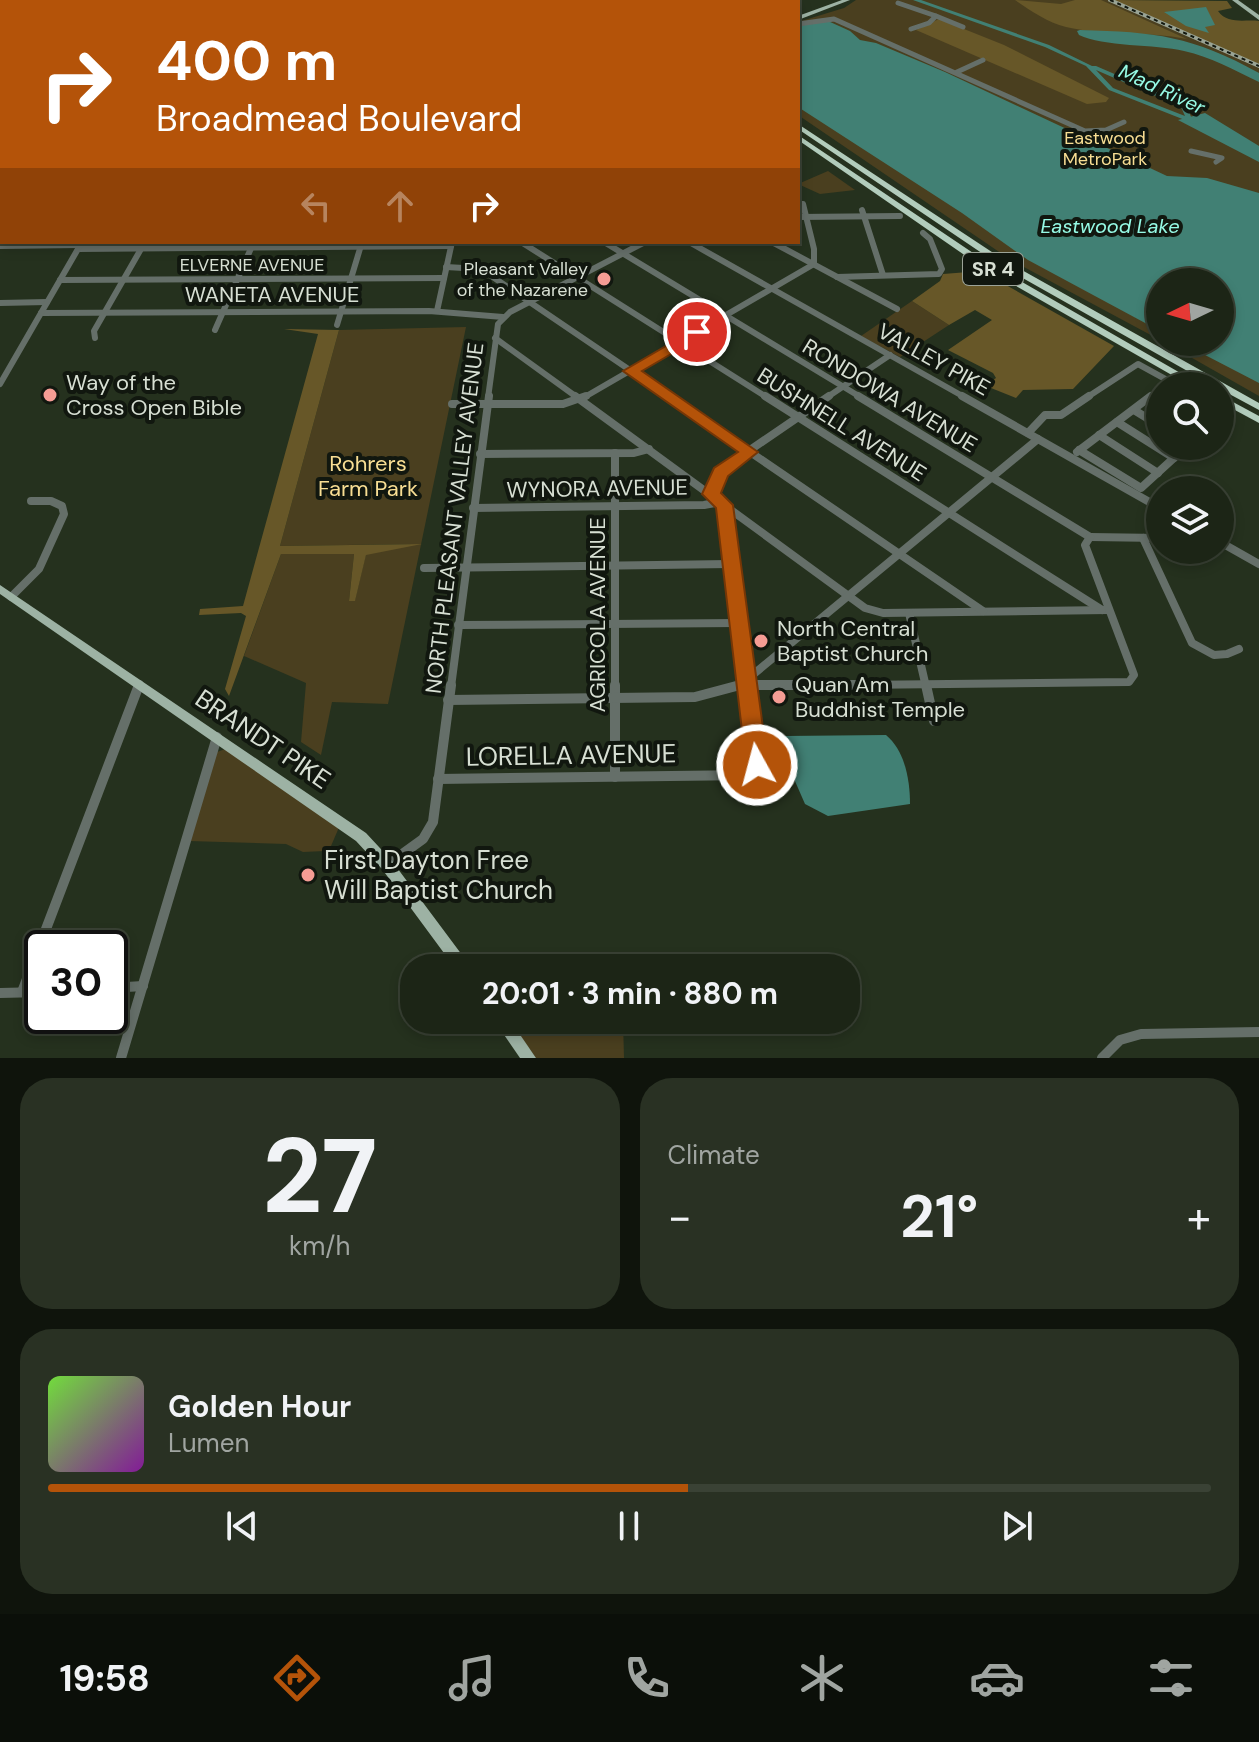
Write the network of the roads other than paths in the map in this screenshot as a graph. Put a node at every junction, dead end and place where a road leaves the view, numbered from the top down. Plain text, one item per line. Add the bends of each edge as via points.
1 (846, 0) edge
2 (1235, 0) edge
3 (898, 3) dead end
4 (936, 16) junction
5 (1258, 17) edge
6 (800, 18) edge
7 (800, 19) edge
8 (963, 27) dead end
9 (911, 29) dead end
10 (983, 60) dead end
11 (957, 72) junction
12 (1124, 122) dead end
13 (800, 127) edge
14 (800, 138) edge
15 (1191, 151) dead end
16 (1216, 162) dead end
17 (803, 204) dead end
18 (863, 213) junction
19 (900, 216) dead end
20 (802, 217) edge
21 (923, 233) dead end
22 (361, 244) edge
23 (451, 244) edge
24 (524, 244) edge
25 (607, 244) edge
26 (641, 244) edge
27 (693, 244) edge
28 (776, 244) edge
29 (80, 245) edge
30 (143, 245) edge
31 (252, 245) edge
32 (0, 246) edge
33 (623, 254) junction
34 (814, 264) junction
35 (446, 267) junction
36 (883, 275) junction
37 (577, 277) junction
38 (837, 277) junction
39 (351, 278) junction
40 (444, 278) junction
41 (238, 279) junction
42 (60, 280) junction
43 (123, 280) junction
44 (773, 289) junction
45 (47, 302) junction
46 (529, 302) junction
47 (0, 303) edge
48 (897, 309) dead end
49 (342, 311) junction
50 (437, 311) junction
51 (223, 312) junction
52 (41, 313) junction
53 (104, 313) junction
54 (726, 316) junction
55 (503, 317) junction
56 (337, 325) dead end
57 (215, 330) dead end
58 (95, 338) dead end
59 (495, 338) junction
60 (680, 342) junction
61 (890, 355) junction
62 (631, 371) junction
63 (1151, 372) edge
64 (1173, 372) edge
65 (0, 384) edge
66 (843, 387) junction
67 (582, 399) junction
68 (1146, 401) edge
69 (452, 404) dead end
70 (487, 404) junction
71 (1234, 406) edge
72 (1259, 407) edge
73 (1134, 410) junction
74 (1146, 417) edge
75 (799, 418) junction
76 (1259, 420) edge
77 (1117, 422) junction
78 (1028, 433) junction
79 (1099, 435) junction
80 (1038, 439) junction
81 (1146, 440) edge
82 (649, 449) junction
83 (1079, 450) junction
84 (749, 452) junction
85 (615, 453) junction
86 (480, 454) junction
87 (1070, 457) junction
88 (1172, 460) edge
89 (1158, 473) junction
90 (992, 477) junction
91 (711, 494) junction
92 (1146, 500) edge
93 (31, 501) dead end
94 (722, 504) junction
95 (615, 506) junction
96 (473, 508) junction
97 (949, 513) junction
98 (1090, 537) junction
99 (1143, 538) joint
100 (1234, 550) edge
101 (900, 554) junction
102 (730, 564) junction
103 (1259, 564) edge
104 (615, 565) junction
105 (466, 567) junction
106 (424, 568) dead end
107 (6, 593) edge
108 (849, 597) junction
109 (1106, 610) junction
110 (984, 611) junction
111 (909, 613) junction
112 (738, 623) junction
113 (615, 624) junction
114 (458, 625) junction
115 (1239, 649) dead end
116 (746, 682) junction
117 (139, 684) junction
118 (926, 684) junction
119 (615, 697) junction
120 (448, 700) junction
121 (934, 721) dead end
122 (217, 737) junction
123 (615, 777) junction
124 (438, 779) junction
125 (387, 865) junction
126 (453, 954) edge
127 (143, 986) junction
128 (128, 987) edge
129 (22, 992) joint
130 (0, 993) edge
131 (1259, 1032) edge
132 (511, 1034) edge
133 (121, 1058) edge
134 (529, 1058) edge
135 (1102, 1058) edge

1 - 6 main road
2 - 5 main road
3 - 4 street
4 - 8 street
4 - 9 street
7 - 11 street via 834,19
10 - 11 street
11 - 12 street via 1085,131 1104,131
13 - 72 highway, SR 4 via 1001,262
14 - 64 highway, SR 4 via 979,261
15 - 16 street via 1218,155 1222,158
17 - 20 street
18 - 19 street
18 - 20 street
18 - 36 street
20 - 34 street
21 - 36 street via 941,272
22 - 23 street
22 - 31 street
22 - 39 street
23 - 35 street
24 - 37 street, BUSHNELL AVENUE
25 - 33 street, RONDOWA AVENUE
26 - 33 street, NORTH PLEASANT VALLEY AVENUE
27 - 44 street, VALLEY PIKE
28 - 34 street
29 - 30 street
29 - 32 street
29 - 42 street
30 - 31 street
30 - 43 street
31 - 41 street
33 - 37 street, NORTH PLEASANT VALLEY AVENUE
33 - 54 street, RONDOWA AVENUE
34 - 38 street
34 - 44 street
35 - 40 street
35 - 46 street via 478,268
36 - 38 street
37 - 46 street, NORTH PLEASANT VALLEY AVENUE
37 - 60 street, BUSHNELL AVENUE
38 - 48 street
39 - 40 street, ELVERNE AVENUE
39 - 41 street, ELVERNE AVENUE
39 - 49 street
40 - 50 street
41 - 43 street, ELVERNE AVENUE
41 - 51 street
42 - 43 street, ELVERNE AVENUE
42 - 45 street
43 - 53 street
44 - 54 street
44 - 61 street, VALLEY PIKE
45 - 47 street
45 - 52 street
46 - 55 street, NORTH PLEASANT VALLEY AVENUE
46 - 62 street
49 - 50 street, WANETA AVENUE
49 - 51 street, WANETA AVENUE
49 - 56 street
50 - 55 street, WANETA AVENUE
51 - 53 street, WANETA AVENUE
51 - 57 street
52 - 53 street, WANETA AVENUE
52 - 65 street
53 - 58 street
54 - 60 street
54 - 66 street, RONDOWA AVENUE
55 - 59 street, NORTH PLEASANT VALLEY AVENUE
59 - 67 street
59 - 70 street, NORTH PLEASANT VALLEY AVENUE
60 - 62 street
60 - 75 street, BUSHNELL AVENUE
61 - 66 street
61 - 78 street, VALLEY PIKE
62 - 67 street
62 - 84 street
63 - 78 street via 1138,364 1061,415 1045,415
66 - 75 street
66 - 90 street, RONDOWA AVENUE
67 - 70 street
67 - 82 street
68 - 73 street
69 - 70 street
70 - 86 street, NORTH PLEASANT VALLEY AVENUE
71 - 76 highway
73 - 74 street
73 - 77 street
75 - 84 street
75 - 97 street, BUSHNELL AVENUE
77 - 79 street
77 - 81 street
78 - 80 street, VALLEY PIKE
79 - 83 street
79 - 89 street
80 - 87 street, VALLEY PIKE
80 - 90 street
82 - 85 street
82 - 91 street
83 - 87 street
83 - 89 street via 1141,488
84 - 91 street via 720,472
84 - 101 street
85 - 86 street
85 - 95 street, AGRICOLA AVENUE
86 - 96 street, NORTH PLEASANT VALLEY AVENUE
87 - 92 street, VALLEY PIKE
88 - 89 street
90 - 97 street
90 - 98 street, RONDOWA AVENUE
91 - 94 street
93 - 107 street via 56,502 64,514 39,569
94 - 95 street, WYNORA AVENUE
94 - 102 street
94 - 108 street
95 - 96 street, WYNORA AVENUE
95 - 104 street, AGRICOLA AVENUE
96 - 105 street, NORTH PLEASANT VALLEY AVENUE
97 - 101 street
97 - 109 street, BUSHNELL AVENUE
98 - 99 street
98 - 109 street via 1085,545
99 - 115 street via 1192,643 1208,653 1232,654
100 - 103 street
101 - 108 street
101 - 110 street
102 - 104 street
102 - 112 street
104 - 105 street
104 - 113 street, AGRICOLA AVENUE
105 - 106 street
105 - 114 street, NORTH PLEASANT VALLEY AVENUE
107 - 117 main road, BRANDT PIKE
108 - 111 street via 877,612
108 - 116 street
109 - 110 street
109 - 118 street via 1134,675 1129,682
110 - 111 street
111 - 118 street
112 - 113 street
112 - 116 street
113 - 114 street
113 - 119 street, AGRICOLA AVENUE
114 - 120 street, NORTH PLEASANT VALLEY AVENUE
116 - 118 street
116 - 119 street via 707,695
116 - 123 street, LORELLA AVENUE via 757,760 752,775
117 - 122 main road, BRANDT PIKE
117 - 129 street
118 - 121 street
119 - 120 street
119 - 123 street, AGRICOLA AVENUE
120 - 124 street, NORTH PLEASANT VALLEY AVENUE
122 - 125 main road, BRANDT PIKE via 345,824
122 - 127 street
123 - 124 street, LORELLA AVENUE
124 - 125 street, NORTH PLEASANT VALLEY AVENUE via 427,833
125 - 126 main road, BRANDT PIKE
127 - 128 street
127 - 133 street
129 - 130 street
131 - 135 street via 1141,1034 1120,1040
132 - 134 main road

